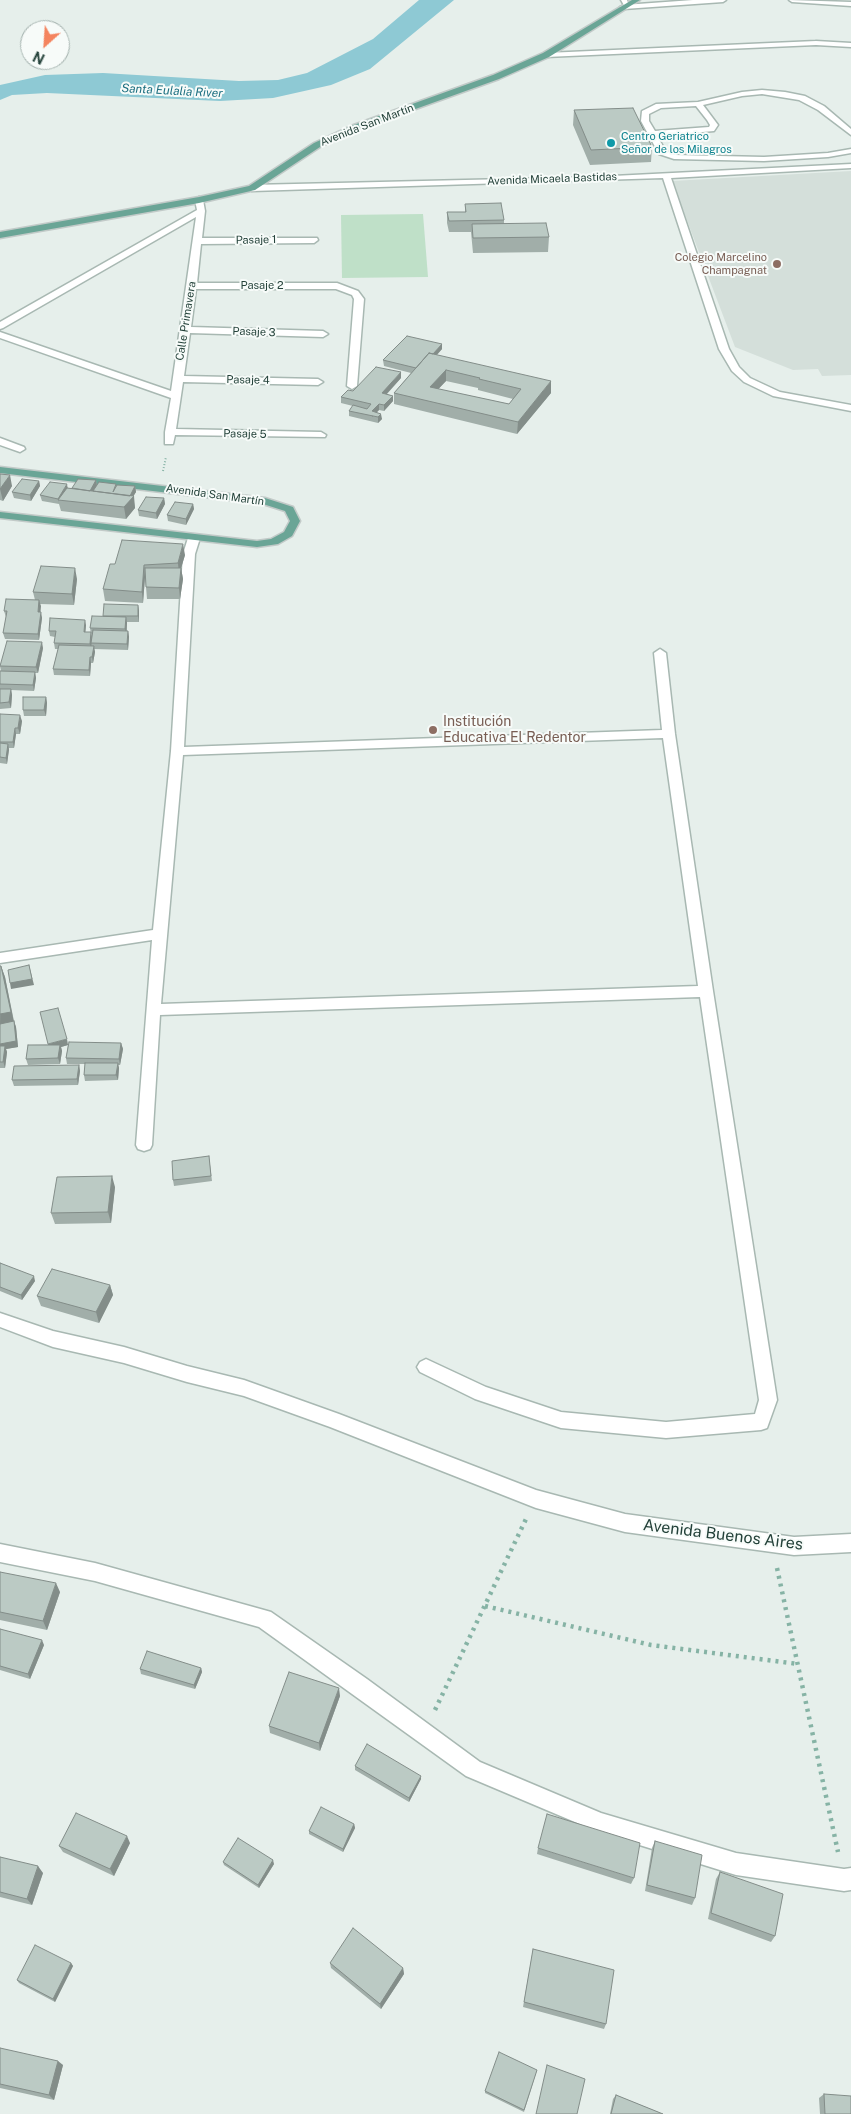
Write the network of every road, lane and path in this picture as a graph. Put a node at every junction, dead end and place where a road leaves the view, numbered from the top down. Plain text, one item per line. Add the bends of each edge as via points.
1 (637, 0) edge
2 (724, 0) edge
3 (792, 0) edge
4 (625, 4) edge
5 (851, 4) edge
6 (851, 45) edge
7 (546, 55) junction
8 (698, 104) junction
9 (851, 133) edge
10 (653, 134) junction
11 (851, 151) edge
12 (764, 159) junction
13 (851, 166) edge
14 (773, 170) junction
15 (666, 175) junction
16 (252, 188) junction
17 (199, 200) junction
18 (201, 211) junction
19 (0, 235) edge
20 (314, 240) dead end
21 (198, 241) junction
22 (192, 286) junction
23 (0, 326) edge
24 (185, 330) junction
25 (323, 334) dead end
26 (0, 335) edge
27 (178, 378) junction
28 (318, 382) dead end
29 (352, 386) dead end
30 (175, 396) junction
31 (851, 408) edge
32 (321, 435) dead end
33 (169, 437) junction
34 (0, 441) edge
35 (20, 449) dead end
36 (0, 470) edge
37 (160, 488) junction
38 (0, 515) edge
39 (194, 538) junction
40 (660, 653) dead end
41 (668, 734) junction
42 (177, 751) junction
43 (161, 934) junction
44 (0, 958) edge
45 (706, 992) junction
46 (153, 1010) junction
47 (144, 1145) dead end
48 (0, 1320) edge
49 (426, 1367) dead end
50 (536, 1499) junction
51 (772, 1543) junction
52 (851, 1543) edge
53 (0, 1552) edge
54 (485, 1606) junction
55 (798, 1664) junction
56 (424, 1733) junction
57 (848, 1879) edge

1 - 4 main road, Avenida San Martín
2 - 4 street
3 - 5 street
4 - 7 main road, Avenida San Martín
6 - 7 street via 816,43
7 - 16 main road, Avenida San Martín via 496,77 354,128 317,145
8 - 9 street via 742,94 785,94 821,108
8 - 10 street via 659,106 649,110 645,113 645,121
8 - 10 street via 711,118 714,126 711,129
10 - 12 street via 662,152 674,157
11 - 12 street via 828,156
12 - 14 street
13 - 14 street, Avenida Micaela Bastidas
14 - 15 street, Avenida Micaela Bastidas
15 - 16 street, Avenida Micaela Bastidas
15 - 31 street via 724,349 735,368 747,380 777,394
16 - 17 main road, Avenida San Martín
17 - 18 street, Calle Primavera
17 - 19 main road, Avenida San Martín
18 - 21 street, Calle Primavera
18 - 23 street
20 - 21 street, Pasaje 1
21 - 22 street, Calle Primavera
22 - 24 street, Calle Primavera
22 - 29 street, Pasaje 2 via 332,286 348,289 359,298
24 - 25 street, Pasaje 3
24 - 27 street, Calle Primavera
26 - 30 street
27 - 28 street, Pasaje 4
27 - 30 street, Calle Primavera
30 - 33 street, Calle Primavera
32 - 33 street, Pasaje 5
33 - 37 path
34 - 35 street
36 - 37 main road, Avenida San Martín
37 - 39 main road, Avenida San Martín via 265,500 289,509 295,521 288,534 274,542 257,544
38 - 39 main road, Avenida San Martín
39 - 42 street via 189,554
40 - 41 street
41 - 42 street
41 - 45 street
42 - 43 street
43 - 44 street
43 - 46 street
45 - 46 street
45 - 49 street via 768,1400 761,1422 666,1430 561,1420 481,1393
46 - 47 street
48 - 50 street, Avenida Buenos Aires via 53,1339 244,1388
50 - 51 street, Avenida Buenos Aires via 625,1523
50 - 54 path
51 - 52 street, Avenida Buenos Aires via 794,1546
51 - 55 path
53 - 56 street via 94,1572 264,1619
54 - 55 path via 651,1645
54 - 56 path
55 - 57 path
56 - 57 street via 473,1769 601,1823 736,1864

